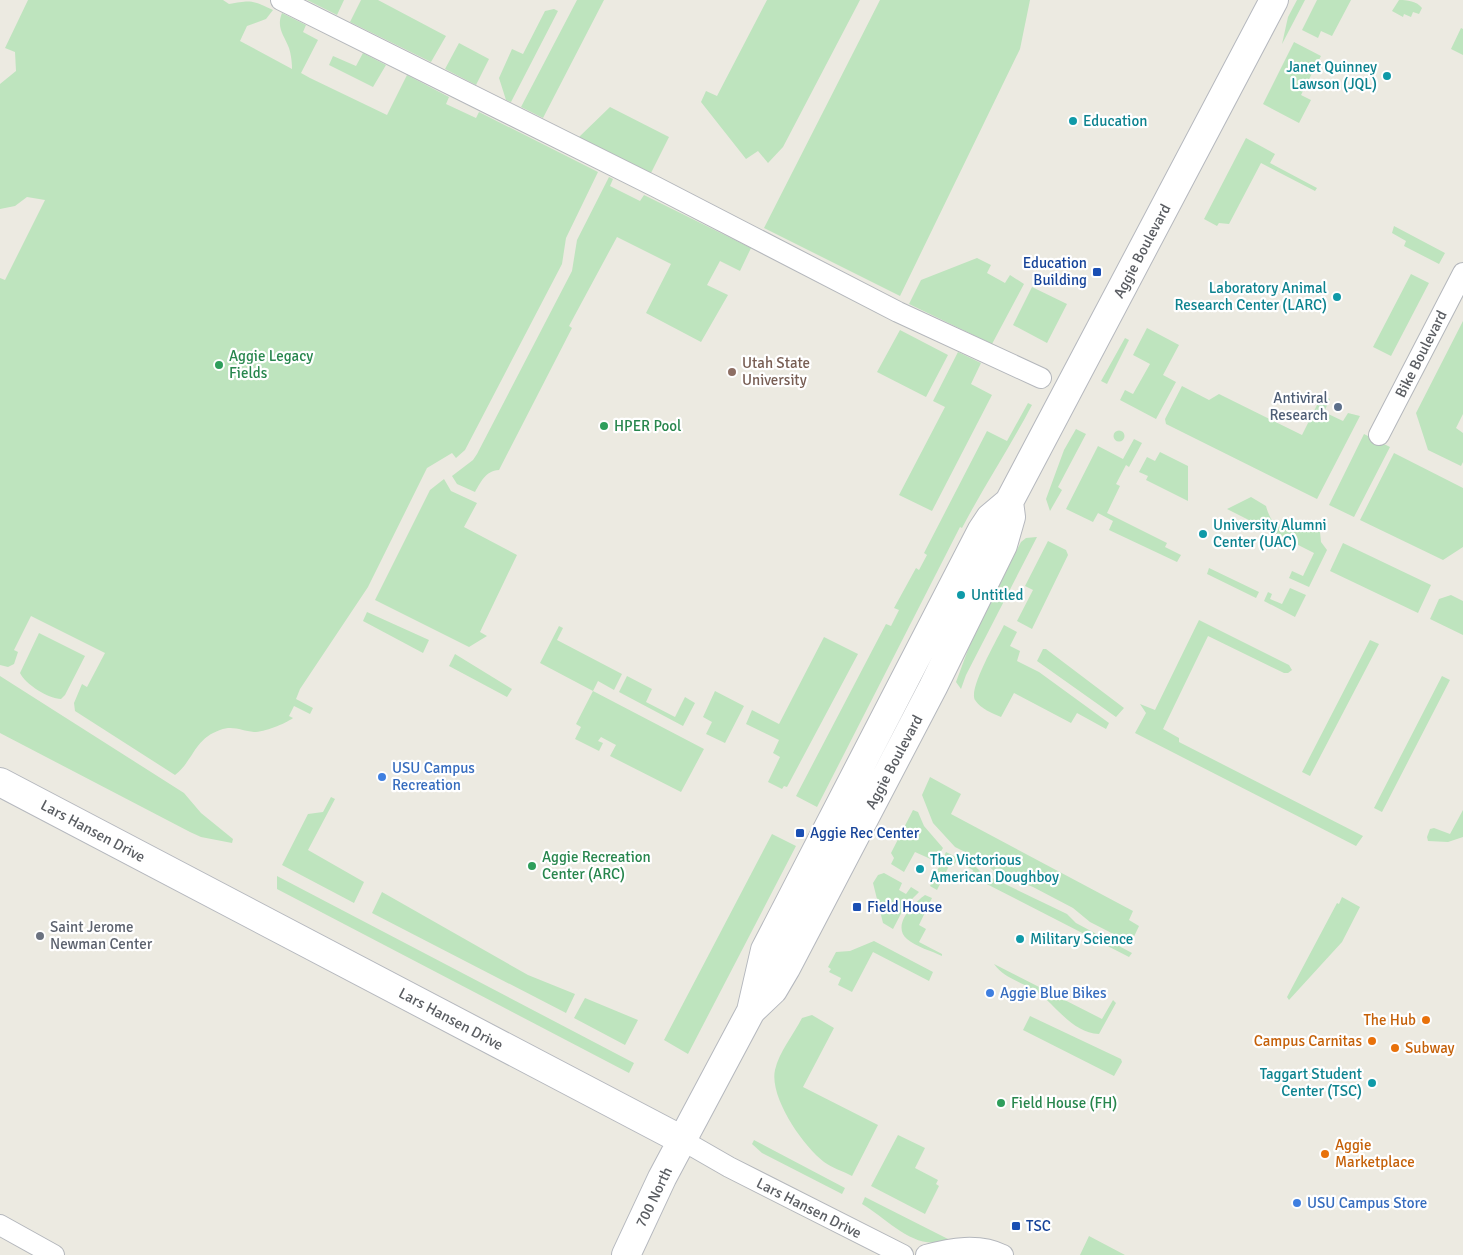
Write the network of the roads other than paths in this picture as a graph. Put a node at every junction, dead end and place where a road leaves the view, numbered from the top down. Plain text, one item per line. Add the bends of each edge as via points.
1 (281, 0) edge
2 (1274, 0) edge
3 (1463, 273) edge
4 (1041, 378) dead end
5 (1379, 435) dead end
6 (0, 782) edge
7 (682, 1140) junction
8 (0, 1225) edge
9 (54, 1255) edge
10 (626, 1255) edge
11 (903, 1255) edge
12 (926, 1255) edge
13 (1003, 1255) edge

1 - 4 street via 898,312
2 - 7 street, Aggie Boulevard via 1009,502 990,518 982,530 821,839 765,950 751,1010
3 - 5 street, Bike Boulevard
6 - 7 street, Lars Hansen Drive
7 - 10 street, 700 North
7 - 11 street, Lars Hansen Drive
8 - 9 street
12 - 13 street via 952,1248 993,1250

